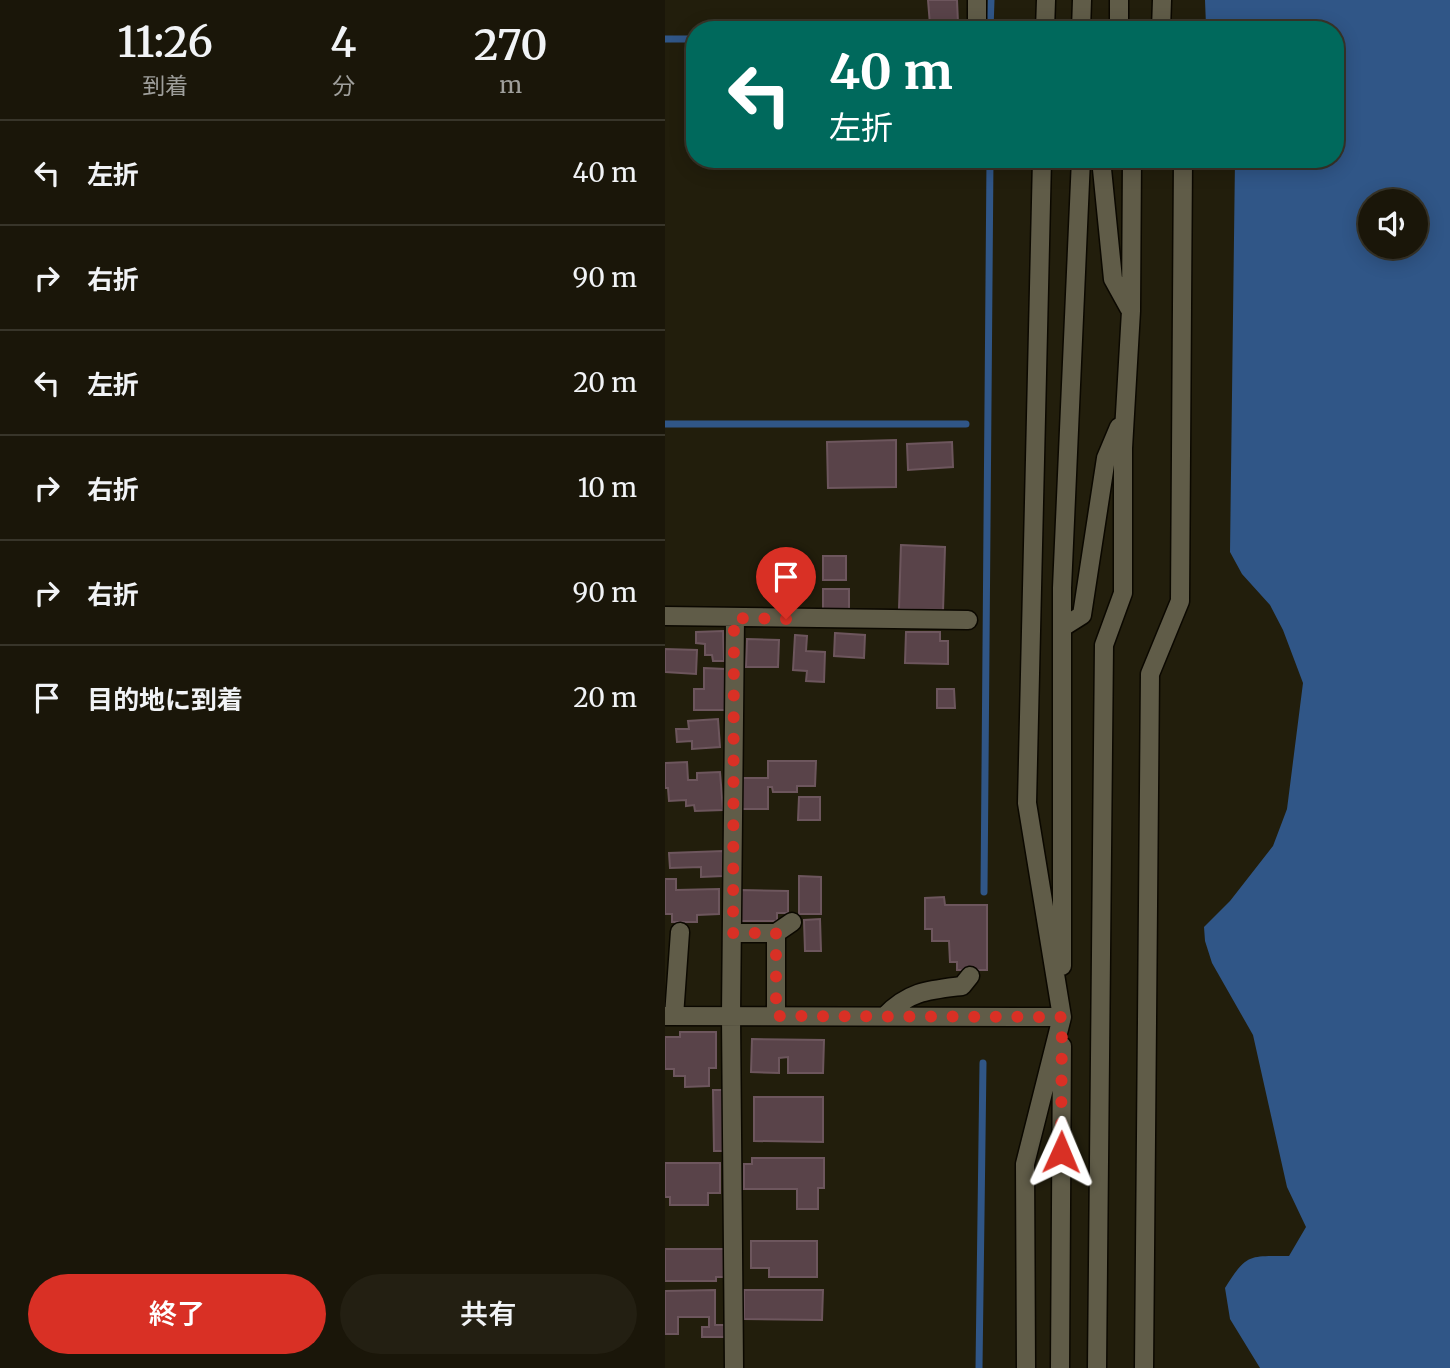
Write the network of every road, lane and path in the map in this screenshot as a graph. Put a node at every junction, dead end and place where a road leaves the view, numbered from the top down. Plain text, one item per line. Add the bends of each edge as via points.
1 (977, 0) edge
2 (1046, 0) edge
3 (1082, 0) edge
4 (1119, 0) edge
5 (1162, 0) edge
6 (977, 21) edge
7 (1045, 21) edge
8 (1081, 21) edge
9 (1119, 21) edge
10 (1161, 21) edge
11 (1042, 168) edge
12 (1081, 168) edge
13 (1102, 168) edge
14 (1132, 168) edge
15 (1183, 168) edge
16 (1131, 311) junction
17 (1123, 417) junction
18 (665, 616) edge
19 (734, 618) junction
20 (968, 620) dead end
21 (1062, 627) junction
22 (792, 922) dead end
23 (680, 932) dead end
24 (733, 933) junction
25 (776, 933) junction
26 (970, 976) dead end
27 (669, 1016) edge
28 (731, 1016) junction
29 (776, 1016) junction
30 (884, 1016) junction
31 (1062, 1017) junction
32 (734, 1368) edge
33 (1026, 1368) edge
34 (1060, 1368) edge
35 (1097, 1368) edge
36 (1144, 1368) edge

1 - 6 street
2 - 7 street
3 - 8 street
4 - 9 street
5 - 10 street
11 - 31 street via 1027,803
12 - 21 street
13 - 16 street via 1113,279
14 - 16 street
15 - 36 street via 1180,601 1150,674
16 - 17 street
17 - 21 street via 1106,458 1082,615
17 - 35 street via 1123,593 1104,645
18 - 19 street
19 - 20 street
19 - 24 street
21 - 31 street
22 - 25 street
23 - 27 street
24 - 25 street
24 - 28 street
25 - 29 street
26 - 30 street via 962,986 921,992
27 - 28 street
28 - 29 street
28 - 32 street
29 - 30 street
30 - 31 street
31 - 33 street via 1025,1164
31 - 34 street

